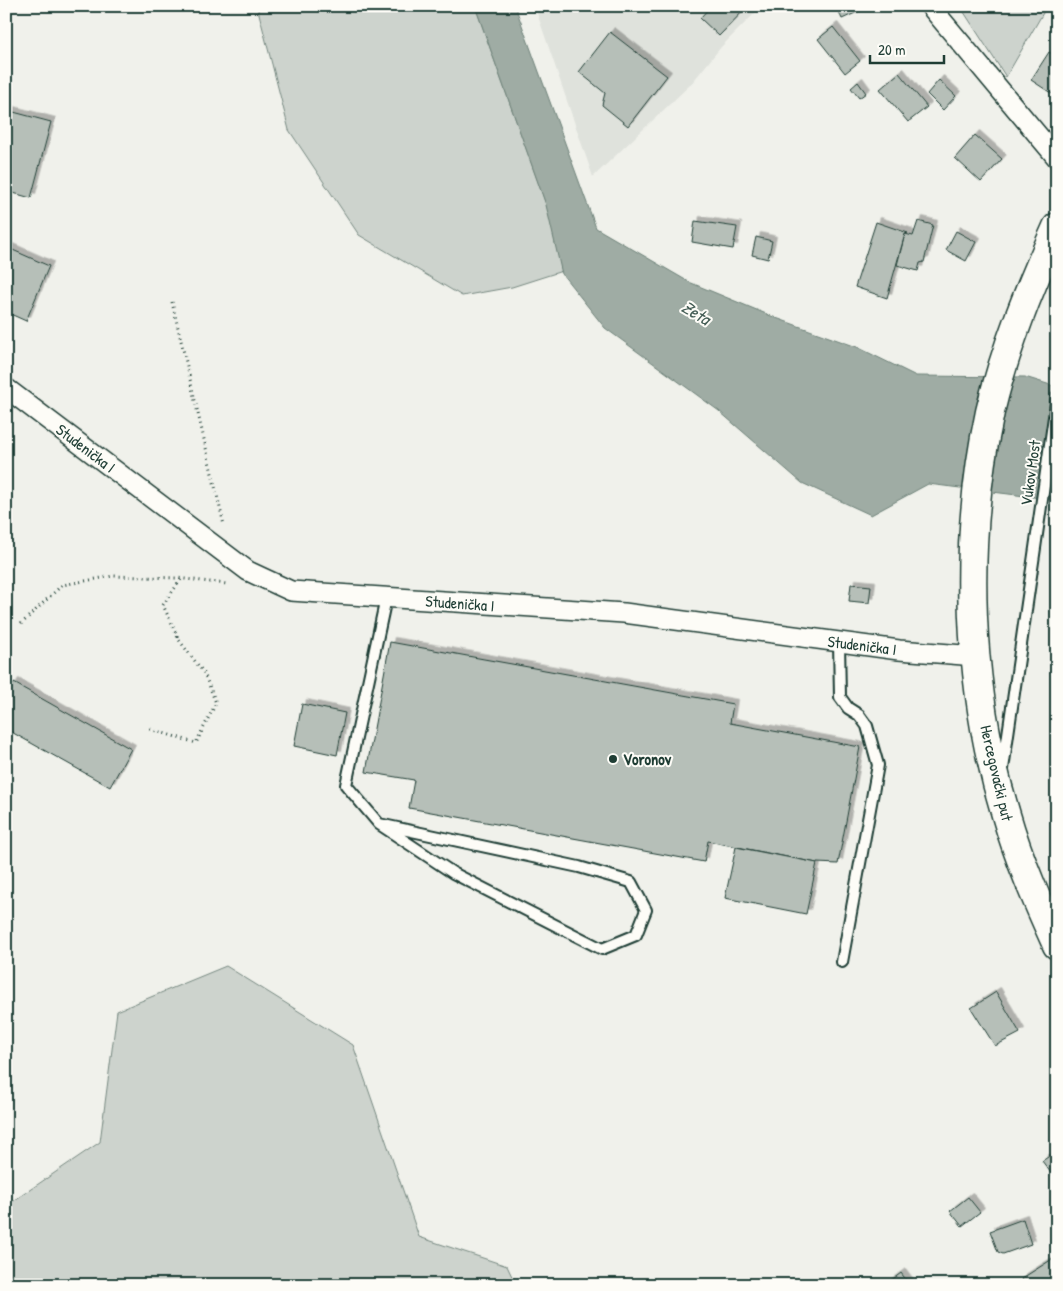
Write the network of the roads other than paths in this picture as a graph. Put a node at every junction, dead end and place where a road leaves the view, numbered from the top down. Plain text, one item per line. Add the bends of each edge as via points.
1 (930, 6) edge
2 (1057, 158) edge
3 (1057, 227) edge
4 (6, 388) edge
5 (1057, 396) edge
6 (386, 598) junction
7 (839, 642) junction
8 (976, 656) junction
9 (1000, 794) junction
10 (379, 824) junction
11 (1057, 946) edge
12 (842, 962) dead end

1 - 2 street
3 - 8 main road, Hercegovački put via 1016,326 981,457 974,527
4 - 6 street, Studenička I via 248,571 291,591
5 - 9 lane, Vukov Most
6 - 7 street, Studenička I via 624,614
6 - 10 lane via 346,785
7 - 8 street, Studenička I
7 - 12 lane via 840,697 867,726 878,765
8 - 9 main road, Hercegovački put via 981,705
9 - 11 main road, Hercegovački put via 1024,869
10 - 10 lane via 453,873 602,950 636,935 646,910 631,882 579,867

